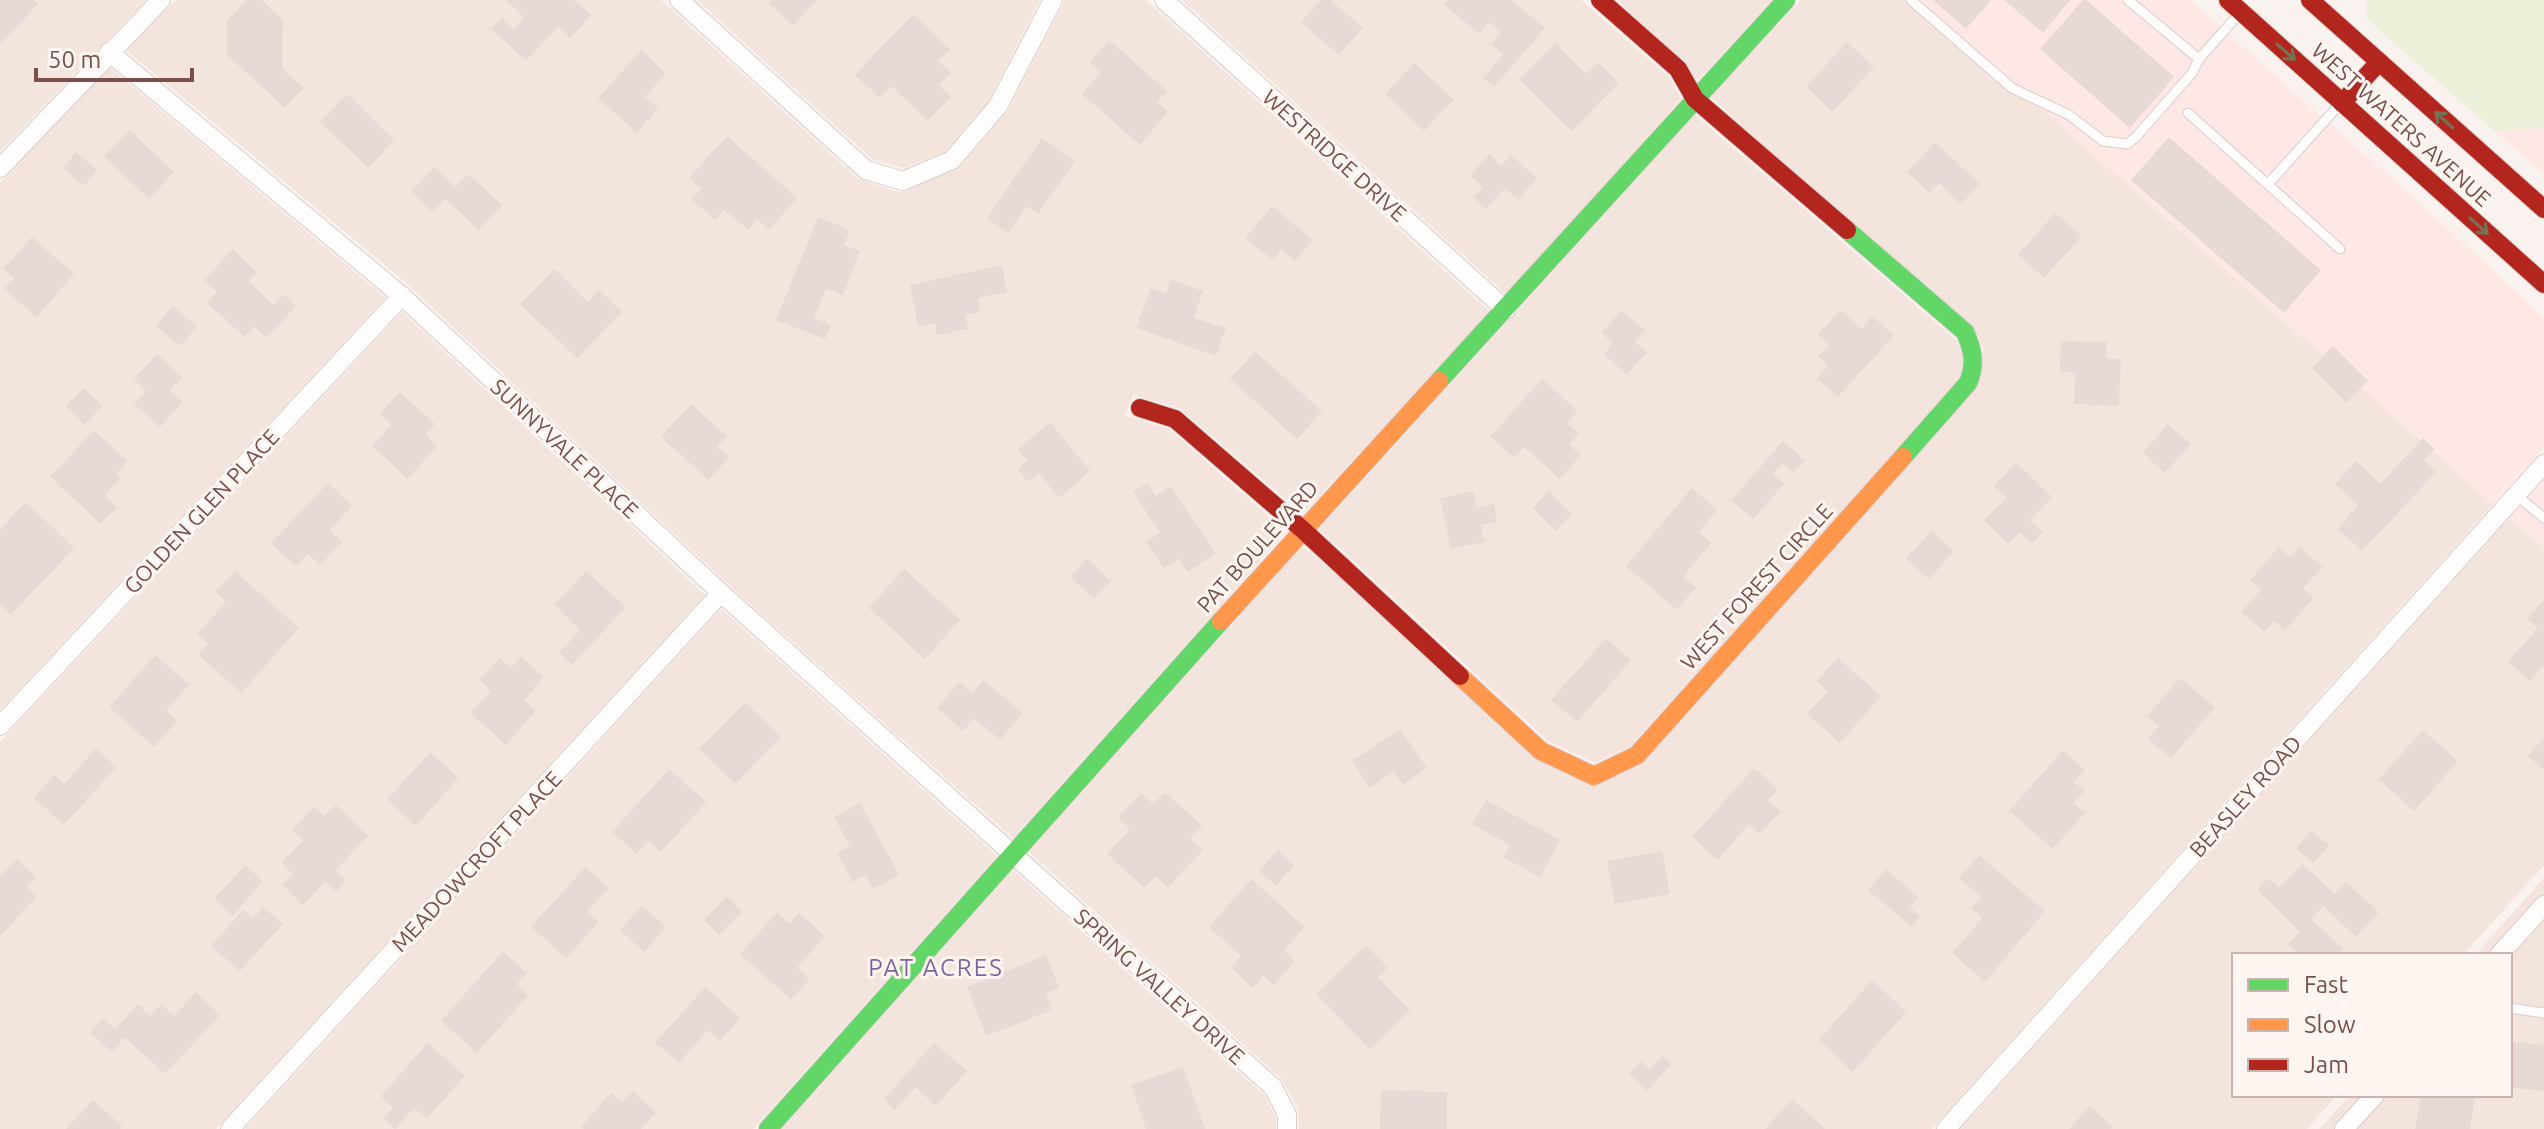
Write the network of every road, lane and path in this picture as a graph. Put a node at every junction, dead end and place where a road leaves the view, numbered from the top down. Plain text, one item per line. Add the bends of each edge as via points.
1 (161, 0) edge
2 (679, 0) edge
3 (1053, 0) edge
4 (1164, 0) edge
5 (1600, 0) edge
6 (1786, 0) edge
7 (1911, 0) edge
8 (2128, 0) edge
9 (2310, 0) edge
10 (2234, 6) edge
11 (109, 52) junction
12 (2199, 59) junction
13 (2379, 62) junction
14 (1695, 99) junction
15 (2342, 103) junction
16 (2188, 113) dead end
17 (0, 168) edge
18 (2268, 184) junction
19 (2544, 209) edge
20 (2340, 249) dead end
21 (2544, 284) edge
22 (402, 296) junction
23 (1506, 310) junction
24 (1140, 408) dead end
25 (2544, 464) edge
26 (2516, 495) junction
27 (2544, 518) edge
28 (1303, 530) junction
29 (721, 593) junction
30 (0, 726) edge
31 (1013, 855) junction
32 (2544, 905) edge
33 (2501, 953) edge
34 (2512, 1008) edge
35 (2544, 1013) edge
36 (2373, 1097) edge
37 (230, 1129) edge
38 (768, 1129) edge
39 (1287, 1129) edge
40 (1946, 1129) edge
41 (2344, 1129) edge

1 - 11 street
2 - 3 street via 866,170 903,181 952,160 998,106
4 - 23 street, WESTRIDGE DRIVE
5 - 14 street, WEST FOREST CIRCLE via 1678,69
6 - 14 street, PAT BOULEVARD
7 - 12 lane via 2012,88 2117,145 2136,137
8 - 12 lane
9 - 13 street, WEST WATERS AVENUE
10 - 12 lane
10 -> 15 street, WEST WATERS AVENUE
11 - 17 street
11 - 22 street, SUNNYVALE PLACE
13 - 15 street
19 -> 13 street, WEST WATERS AVENUE
14 - 23 street, PAT BOULEVARD
14 - 28 street, WEST FOREST CIRCLE via 1965,332 1973,350 1973,372 1963,390 1637,755 1594,776 1541,751
15 - 18 lane
15 -> 21 street, WEST WATERS AVENUE
16 - 18 lane
18 - 20 lane
22 - 29 street, SUNNYVALE PLACE
22 - 30 street, GOLDEN GLEN PLACE
23 - 28 street, PAT BOULEVARD
24 - 28 street, WEST FOREST CIRCLE via 1175,419
25 - 26 street, BEASLEY ROAD
26 - 27 lane
26 - 40 street, BEASLEY ROAD
28 - 31 street, PAT BOULEVARD
29 - 31 street, SUNNYVALE PLACE
29 - 37 street, MEADOWCROFT PLACE
31 - 38 street, PAT BOULEVARD
31 - 39 street, SPRING VALLEY DRIVE via 1273,1087 1287,1115
32 - 33 street
34 - 35 lane
36 - 41 street

